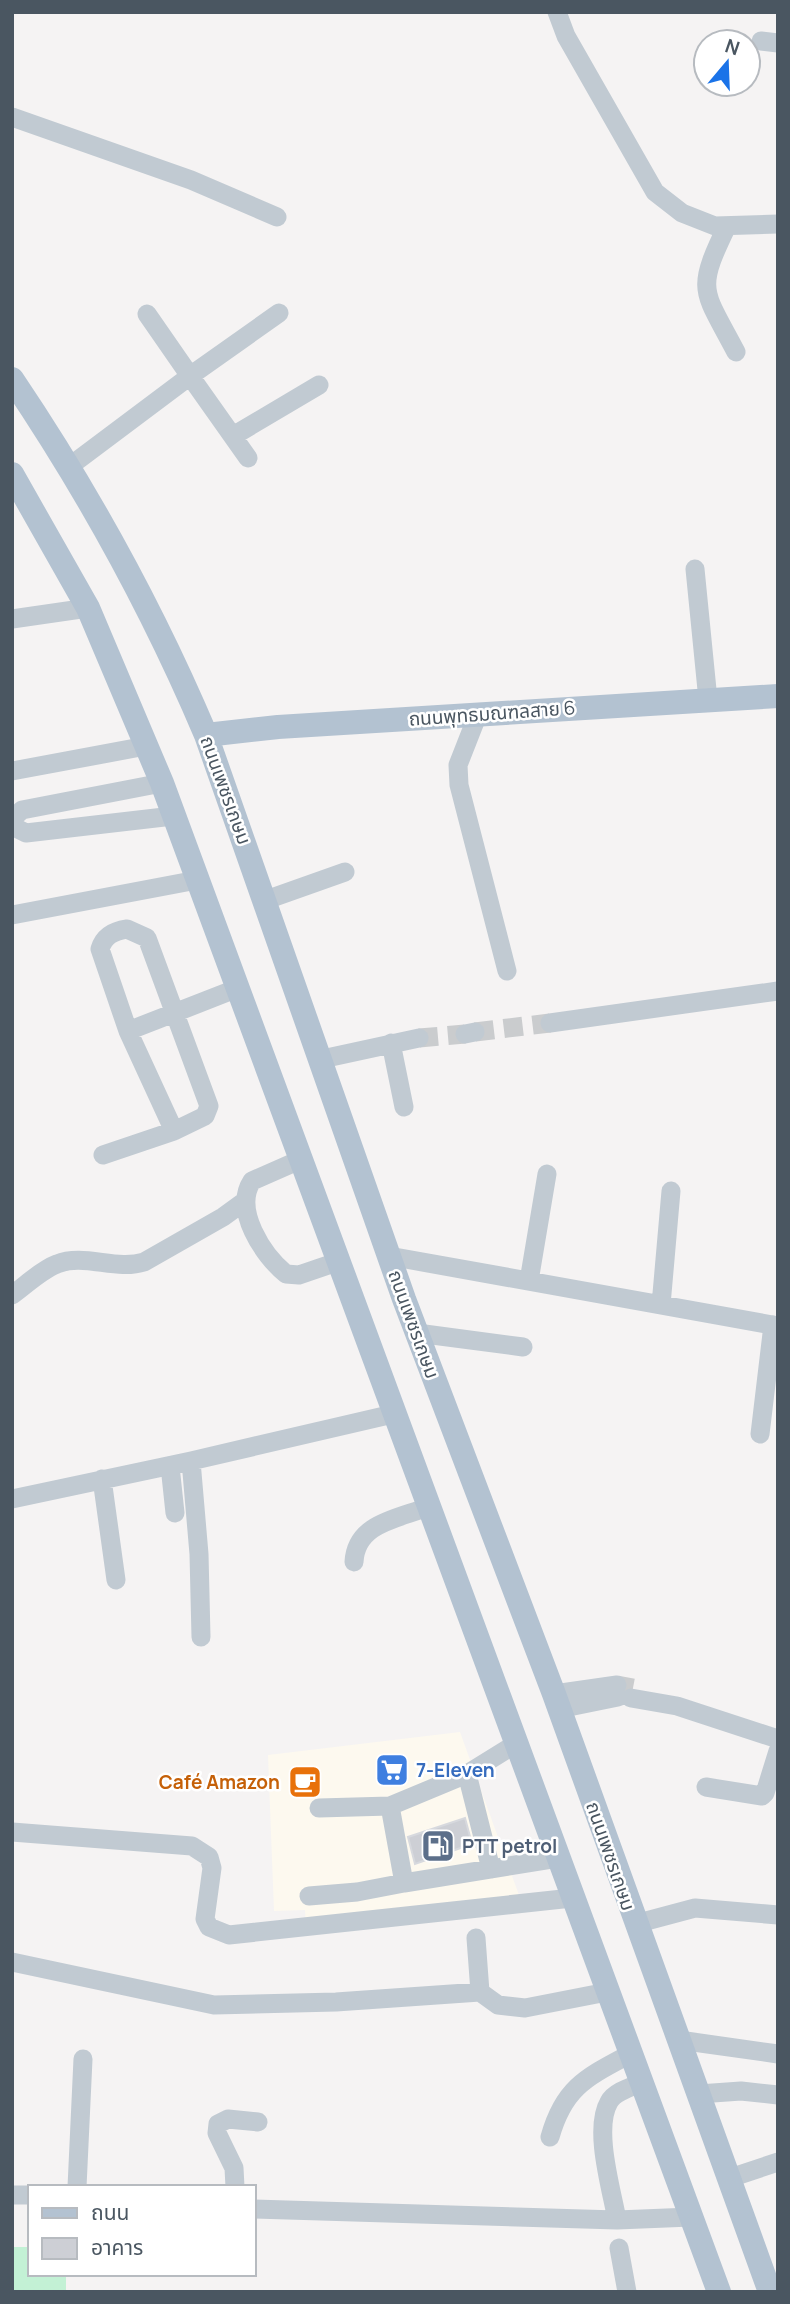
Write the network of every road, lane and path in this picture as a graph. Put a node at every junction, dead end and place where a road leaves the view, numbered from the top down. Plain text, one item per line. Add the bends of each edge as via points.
1 (557, 12) edge
2 (12, 117) edge
3 (277, 217) dead end
4 (778, 223) edge
5 (727, 226) junction
6 (279, 313) dead end
7 (147, 314) dead end
8 (736, 352) dead end
9 (190, 376) junction
10 (12, 379) edge
11 (319, 385) dead end
12 (233, 436) junction
13 (248, 458) dead end
14 (70, 466) junction
15 (15, 482) edge
16 (695, 569) dead end
17 (88, 608) junction
18 (12, 619) edge
19 (778, 696) edge
20 (708, 700) junction
21 (478, 714) junction
22 (206, 735) junction
23 (146, 746) junction
24 (12, 771) edge
25 (162, 783) junction
26 (100, 798) junction
27 (173, 816) junction
28 (12, 819) edge
29 (110, 823) junction
30 (12, 827) edge
31 (345, 872) dead end
32 (197, 880) junction
33 (266, 900) junction
34 (12, 915) edge
35 (507, 971) dead end
36 (238, 988) junction
37 (778, 991) edge
38 (179, 1012) junction
39 (550, 1023) tunnel mouth
40 (128, 1031) junction
41 (419, 1038) tunnel mouth
42 (391, 1043) junction
43 (322, 1059) junction
44 (404, 1107) dead end
45 (174, 1131) junction
46 (103, 1155) dead end
47 (302, 1159) junction
48 (547, 1174) dead end
49 (671, 1191) dead end
50 (245, 1201) junction
51 (389, 1256) junction
52 (340, 1261) junction
53 (529, 1280) junction
54 (12, 1295) edge
55 (661, 1305) junction
56 (776, 1325) edge
57 (417, 1333) junction
58 (523, 1347) dead end
59 (393, 1414) junction
60 (760, 1434) dead end
61 (191, 1461) junction
62 (170, 1466) junction
63 (102, 1479) junction
64 (12, 1499) edge
65 (428, 1507) junction
66 (175, 1513) dead end
67 (354, 1562) dead end
68 (116, 1580) dead end
69 (201, 1637) dead end
70 (556, 1701) junction
71 (778, 1739) edge
72 (517, 1743) junction
73 (778, 1751) edge
74 (467, 1774) junction
75 (706, 1787) dead end
76 (390, 1807) junction
77 (319, 1808) dead end
78 (12, 1832) edge
79 (558, 1858) junction
80 (491, 1869) junction
81 (404, 1883) junction
82 (309, 1896) dead end
83 (572, 1898) junction
84 (778, 1915) edge
85 (635, 1924) junction
86 (476, 1938) dead end
87 (12, 1962) edge
88 (480, 1992) junction
89 (607, 1992) junction
90 (679, 2040) junction
91 (630, 2054) junction
92 (778, 2054) edge
93 (83, 2059) dead end
94 (641, 2083) junction
95 (699, 2094) junction
96 (778, 2095) edge
97 (258, 2122) dead end
98 (550, 2137) dead end
99 (778, 2162) edge
100 (730, 2178) junction
101 (77, 2185) edge
102 (235, 2185) edge
103 (256, 2209) edge
104 (691, 2217) junction
105 (617, 2220) junction
106 (620, 2248) dead end
107 (626, 2292) edge
108 (719, 2292) edge
109 (770, 2292) edge

1 - 5 street via 566,36 655,192 682,213
2 - 3 street via 191,180
4 - 5 street
5 - 8 street via 707,267 705,289
6 - 9 street
7 - 9 street
9 - 12 street
9 - 14 street
10 - 14 main road, ถนนเพชรเกษม
11 - 12 street
12 - 13 street
14 - 22 main road, ถนนเพชรเกษม via 148,604
15 - 17 main road
16 - 20 street
17 - 18 street
17 - 23 main road
19 - 20 main road, ถนนพุทธมณฑลสาย 6
20 - 21 main road, ถนนพุทธมณฑลสาย 6
21 - 22 main road, ถนนพุทธมณฑลสาย 6
21 - 35 street via 458,765 459,785
22 - 33 main road, ถนนเพชรเกษม
23 - 24 street
23 - 25 main road
25 - 26 street
25 - 27 main road
26 - 28 street via 22,810
26 - 29 street
27 - 29 street
27 - 32 main road
29 - 30 street via 26,833
31 - 33 street
32 - 34 street
32 - 36 main road
33 - 43 main road, ถนนเพชรเกษม
36 - 38 street
36 - 47 main road
37 - 39 street
38 - 40 street
38 - 40 street via 147,938 127,929 116,931 100,949
38 - 45 street via 209,1106 198,1121
40 - 45 street
41 - 42 street
42 - 43 street
42 - 44 street
43 - 51 main road, ถนนเพชรเกษม
45 - 46 street
47 - 50 street via 253,1181
47 - 52 main road
48 - 53 street
49 - 55 street
50 - 52 street via 264,1250 286,1274 299,1275
50 - 54 street via 144,1262 129,1266 58,1263
51 - 53 street
51 - 57 main road, ถนนเพชรเกษม
52 - 59 main road
53 - 55 street
55 - 56 street
56 - 60 street
57 - 58 street
57 - 70 main road, ถนนเพชรเกษม
59 - 61 street
59 - 65 main road
61 - 62 street
61 - 69 street
62 - 63 street
62 - 66 street
63 - 64 street
63 - 68 street
65 - 67 street via 362,1536
65 - 72 main road
70 - 71 street via 625,1692
70 - 85 main road, ถนนเพชรเกษม
72 - 74 street
72 - 79 main road
73 - 75 street via 762,1796
74 - 76 street
74 - 80 street
76 - 77 street
76 - 81 street
78 - 83 street via 192,1846 209,1857 212,1868 205,1919 209,1927 229,1935
79 - 80 street
79 - 83 main road
80 - 81 street
81 - 82 street
83 - 89 main road
84 - 85 street via 695,1908
85 - 90 main road, ถนนเพชรเกษม
86 - 88 street
87 - 88 street via 214,2004 336,2002
88 - 89 street via 498,2005 524,2008
89 - 91 main road
90 - 92 street
90 - 95 main road, ถนนเพชรเกษม
91 - 94 main road
91 - 98 street via 579,2083
93 - 101 street
94 - 104 main road
94 - 105 street via 614,2096 604,2116
95 - 96 street via 741,2091
95 - 100 main road, ถนนเพชรเกษม
97 - 102 street via 221,2120 217,2128 234,2168
99 - 100 street
100 - 109 main road, ถนนเพชรเกษม
103 - 105 street
104 - 105 street
104 - 108 main road
106 - 107 street

